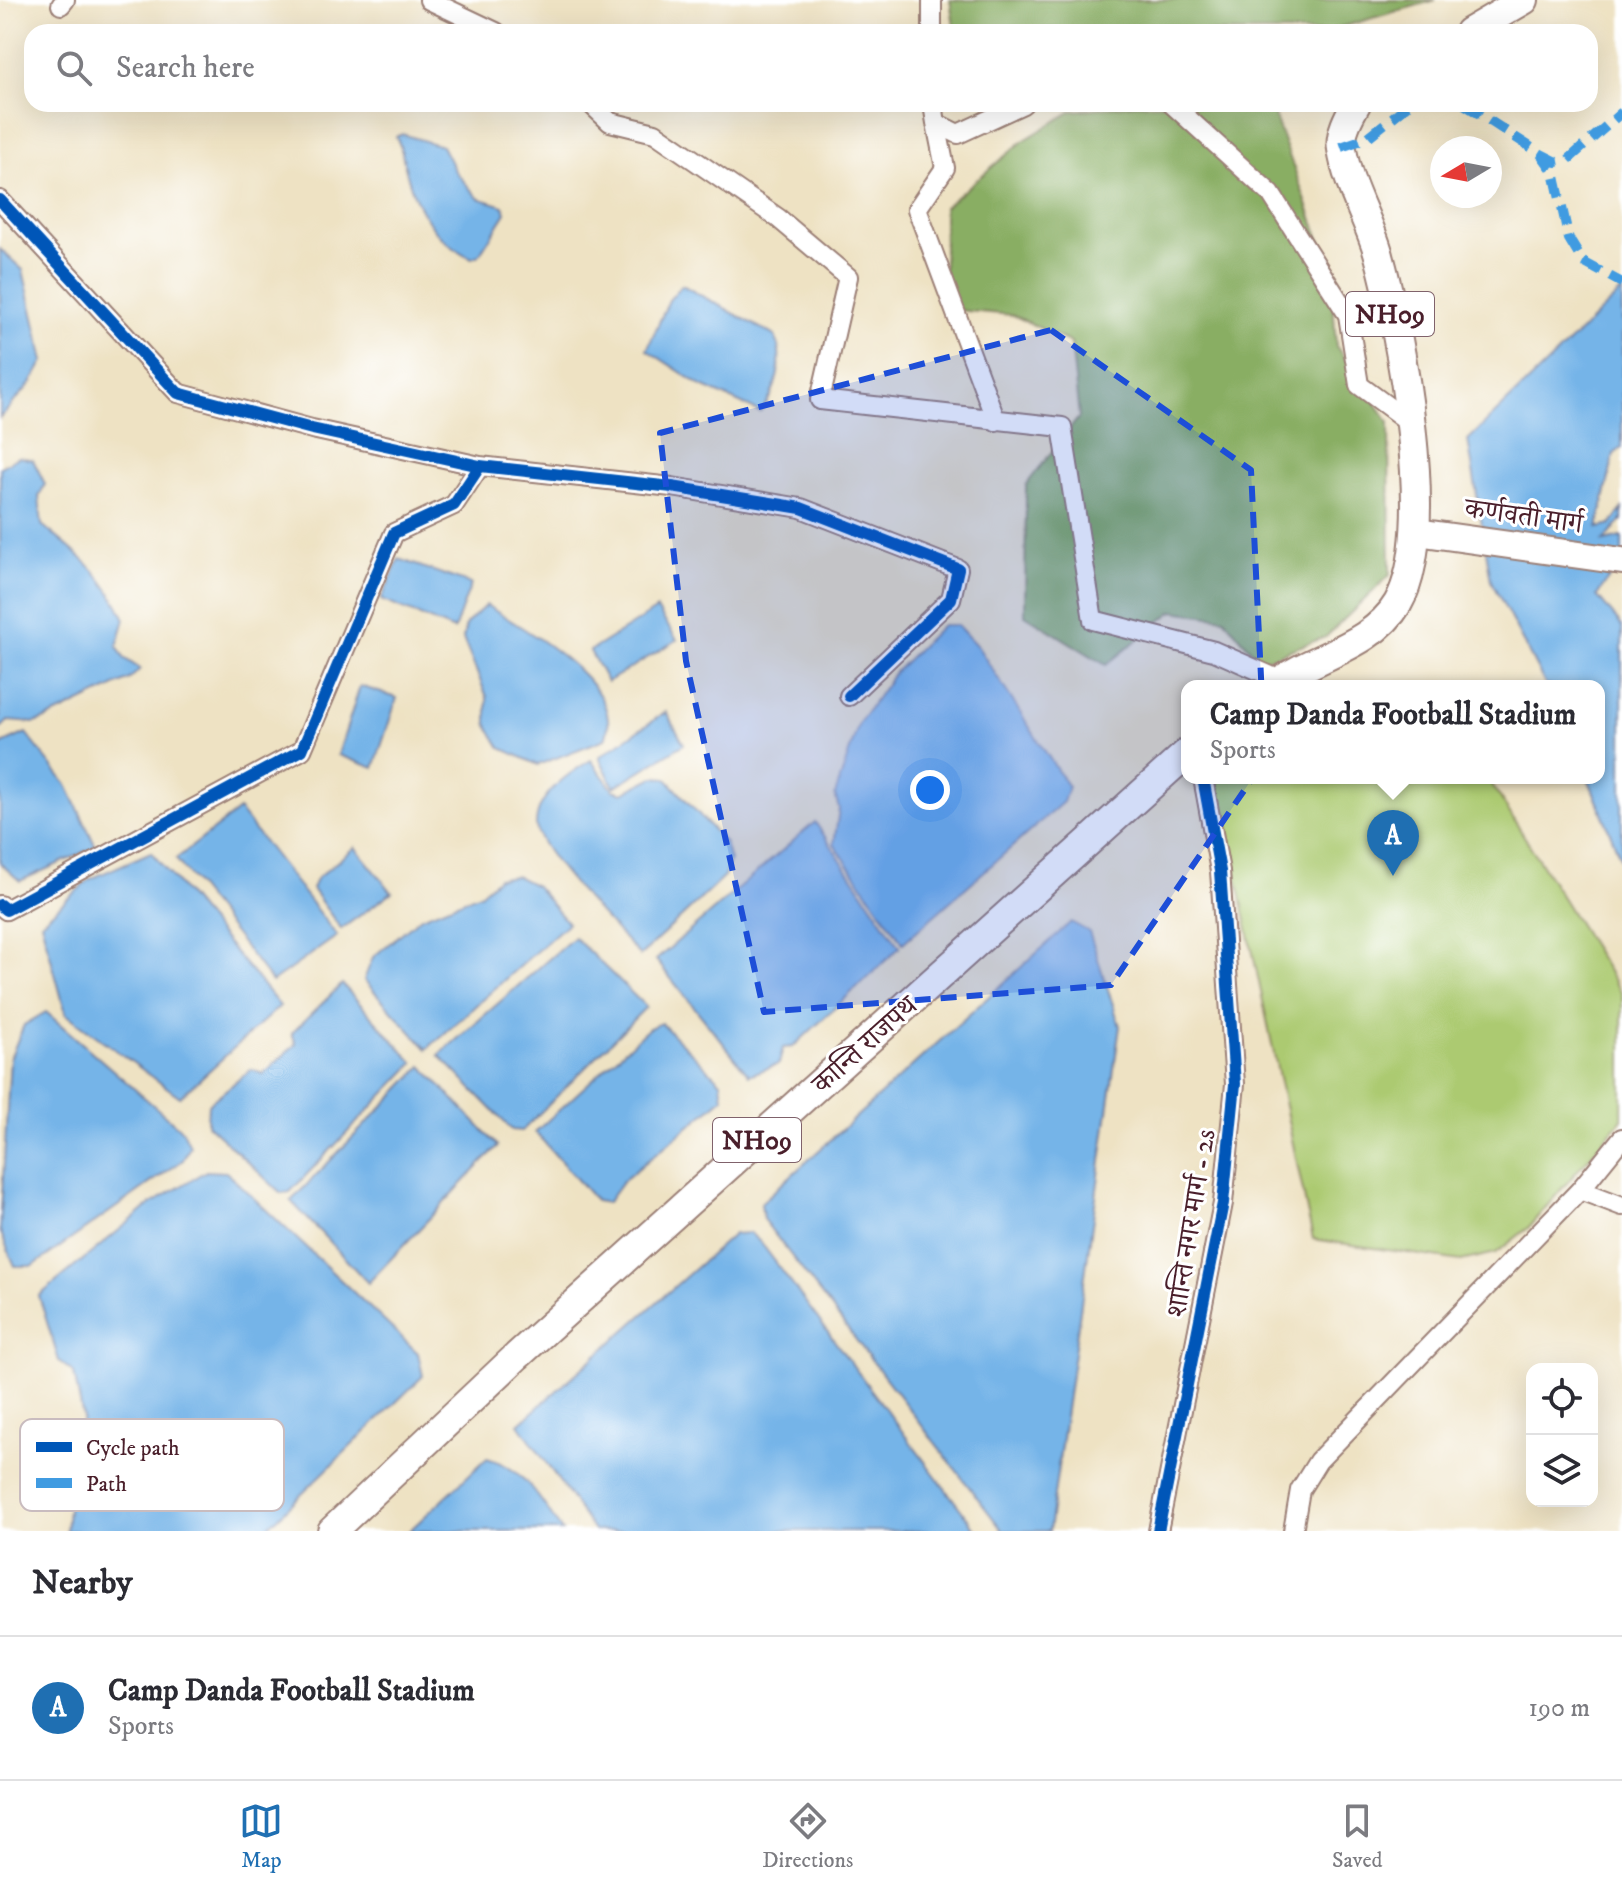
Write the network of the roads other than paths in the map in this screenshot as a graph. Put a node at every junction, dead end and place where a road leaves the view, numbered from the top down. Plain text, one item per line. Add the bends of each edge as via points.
1 (429, 0) edge
2 (932, 0) edge
3 (1524, 0) edge
4 (479, 24) edge
5 (932, 24) edge
6 (1483, 24) edge
7 (599, 112) edge
8 (1006, 112) edge
9 (1181, 112) edge
10 (1351, 112) edge
11 (934, 113) edge
12 (0, 200) edge
13 (996, 421) junction
14 (1409, 422) junction
15 (480, 466) junction
16 (1417, 532) junction
17 (1622, 561) edge
18 (1270, 680) edge
19 (1281, 680) edge
20 (849, 696) dead end
21 (1181, 758) edge
22 (1204, 784) edge
23 (0, 905) edge
24 (1622, 1138) edge
25 (1580, 1190) junction
26 (1622, 1206) edge
27 (332, 1531) edge
28 (1158, 1531) edge
29 (1293, 1531) edge

1 - 4 street
2 - 5 street
3 - 6 main road
7 - 13 street via 610,122 655,133 778,218 848,277 820,400
8 - 11 street via 958,134
9 - 14 street via 1271,194 1348,315 1359,385
10 - 14 main road, NH09 via 1341,147 1378,252
11 - 13 street via 945,168 917,209
12 - 15 street via 178,393
13 - 18 street via 1062,427 1093,620 1214,651
14 - 16 main road, NH09
15 - 20 street via 672,487 801,508 958,569 951,599
15 - 23 street via 454,505 394,533 302,750 6,910
16 - 17 main road, कर्णवती मार्ग
16 - 19 main road, NH09 via 1413,565 1397,605 1372,630
21 - 27 main road, कान्ति राजपथ / NH09 via 517,1356
22 - 28 street, शान्ति नगर मार्ग - 2s via 1220,871 1235,1084 1223,1203
24 - 25 street
25 - 26 street
25 - 29 street via 1318,1461 1300,1490

